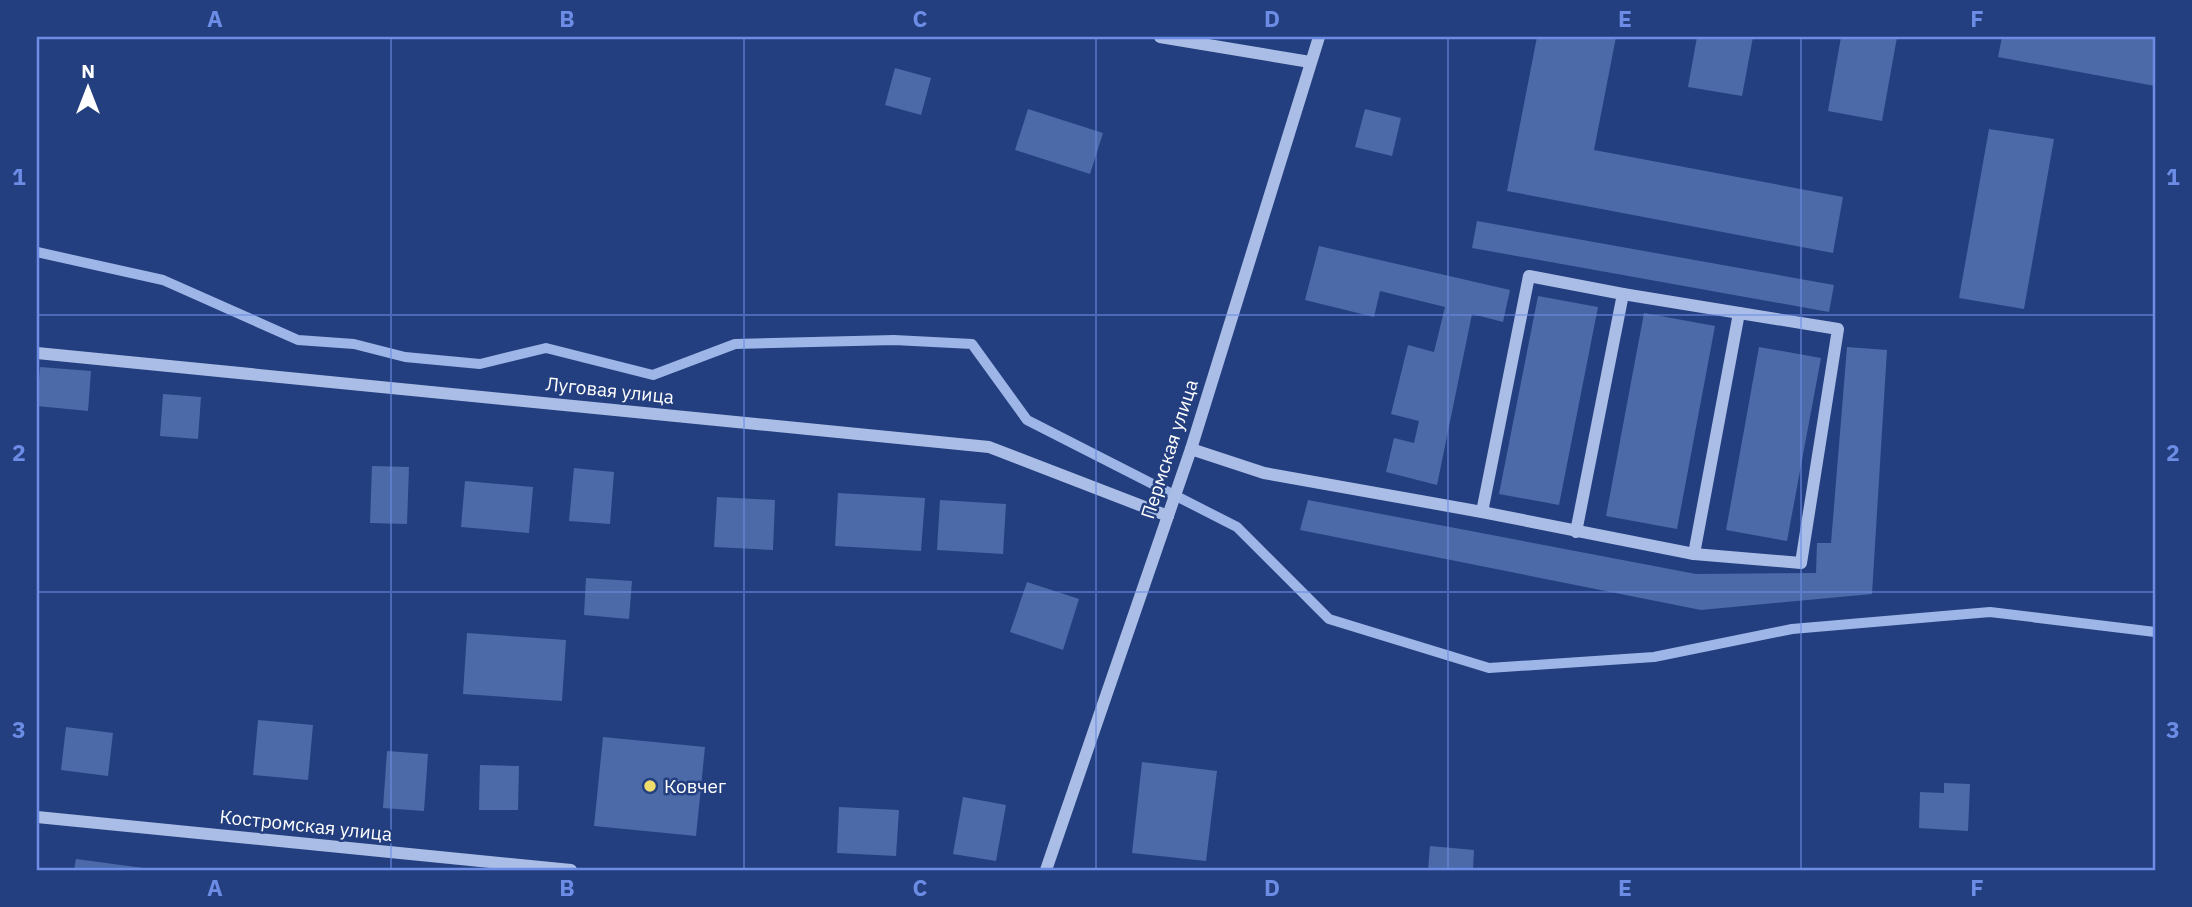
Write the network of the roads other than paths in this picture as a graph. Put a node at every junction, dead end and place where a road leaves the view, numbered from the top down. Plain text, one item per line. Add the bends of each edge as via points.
1 (1160, 37) edge
2 (1319, 37) edge
3 (1310, 62) junction
4 (1623, 294) junction
5 (1739, 313) junction
6 (37, 353) edge
7 (1191, 449) junction
8 (1482, 512) junction
9 (1168, 516) junction
10 (1576, 532) junction
11 (1694, 554) junction
12 (37, 817) edge
13 (571, 870) edge
14 (1046, 870) edge

1 - 3 street
2 - 3 street, Пермская улица
3 - 7 street, Пермская улица
4 - 5 street
4 - 8 street via 1529,276
4 - 10 street
5 - 11 street
5 - 11 street via 1839,329 1801,563
6 - 9 street, Луговая улица via 989,447
7 - 8 street via 1264,473
7 - 9 street, Пермская улица
8 - 10 street
9 - 14 street, Пермская улица
10 - 11 street
12 - 13 street, Костромская улица

